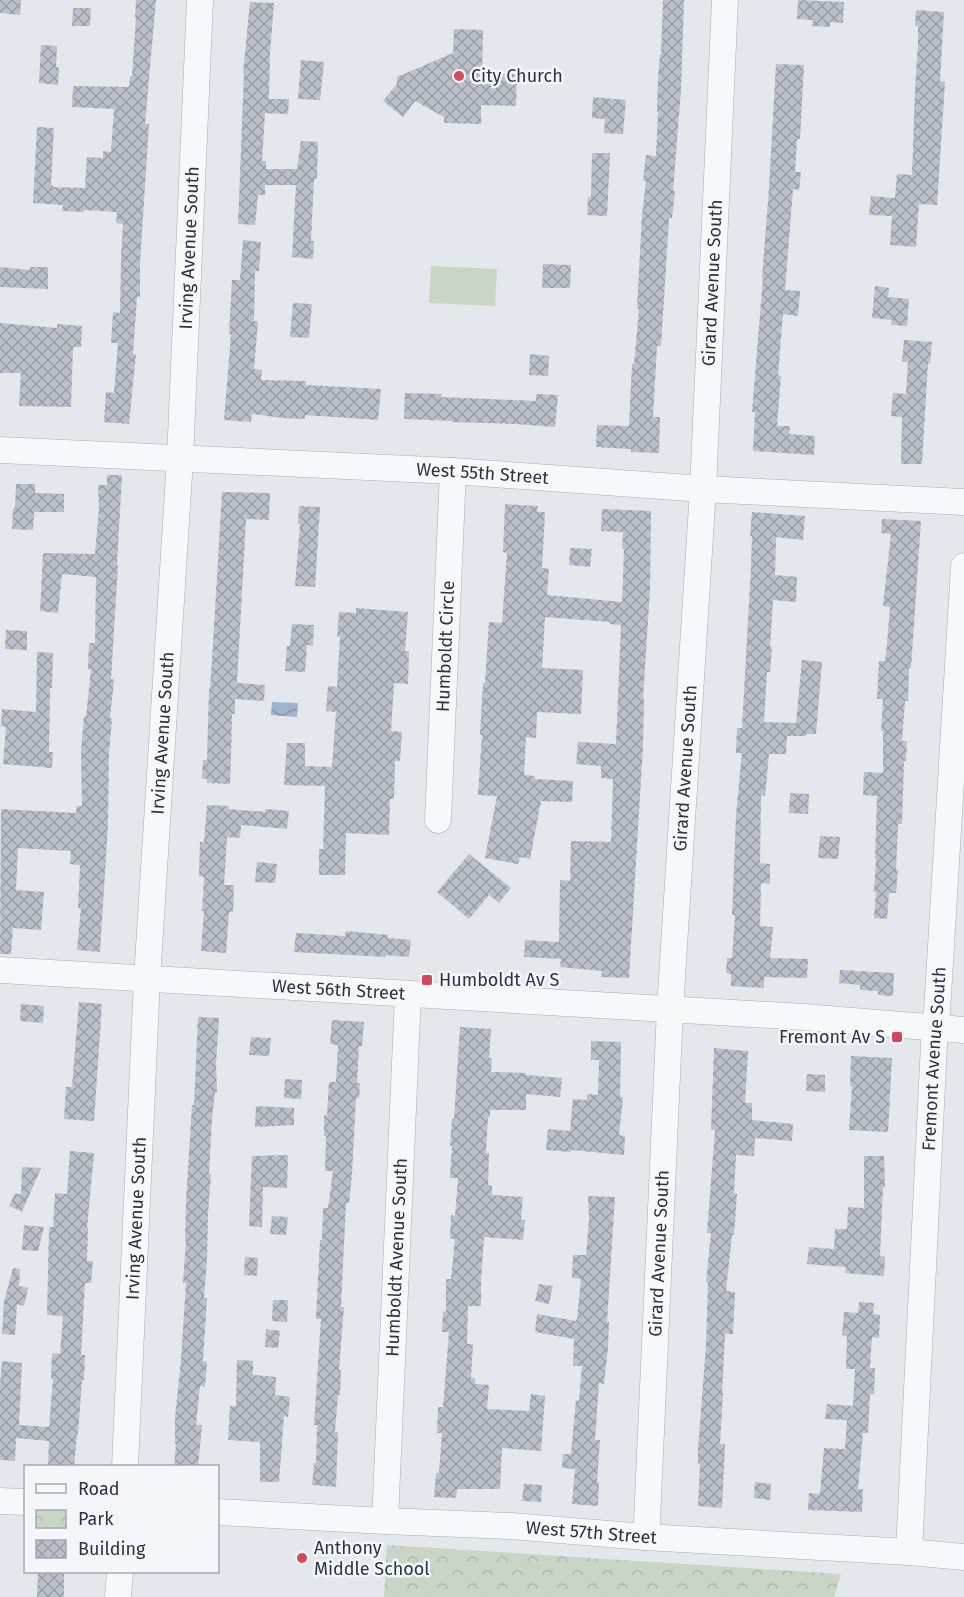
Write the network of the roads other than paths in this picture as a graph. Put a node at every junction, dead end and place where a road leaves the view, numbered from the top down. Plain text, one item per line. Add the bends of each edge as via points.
1 (200, 0) edge
2 (725, 0) edge
3 (0, 450) edge
4 (180, 459) junction
5 (453, 471) junction
6 (703, 489) junction
7 (964, 502) edge
8 (964, 567) edge
9 (438, 820) dead end
10 (0, 970) edge
11 (147, 979) junction
12 (408, 994) junction
13 (670, 1009) junction
14 (936, 1028) junction
15 (964, 1030) edge
16 (125, 1465) edge
17 (0, 1501) edge
18 (24, 1502) edge
19 (219, 1512) edge
20 (385, 1521) junction
21 (645, 1537) junction
22 (909, 1552) junction
23 (964, 1557) edge
24 (120, 1573) edge
25 (118, 1597) edge

1 - 4 street, Irving Avenue South
2 - 6 street, Girard Avenue South
3 - 4 street, West 55th Street
4 - 5 street, West 55th Street
4 - 11 street, Irving Avenue South
5 - 6 street, West 55th Street
5 - 9 street, Humboldt Circle
6 - 7 street, West 55th Street
6 - 13 street, Girard Avenue South
8 - 14 street, Fremont Avenue South
10 - 11 street, West 56th Street
11 - 12 street, West 56th Street
11 - 16 street, Irving Avenue South
12 - 13 street, West 56th Street
12 - 20 street, Humboldt Avenue South
13 - 14 street, West 56th Street
13 - 21 street, Girard Avenue South
14 - 15 street, West 56th Street
14 - 22 street, Fremont Avenue South
17 - 18 street
19 - 20 street, West 57th Street
20 - 21 street, West 57th Street
21 - 22 street, West 57th Street
22 - 23 street, West 57th Street
24 - 25 street

